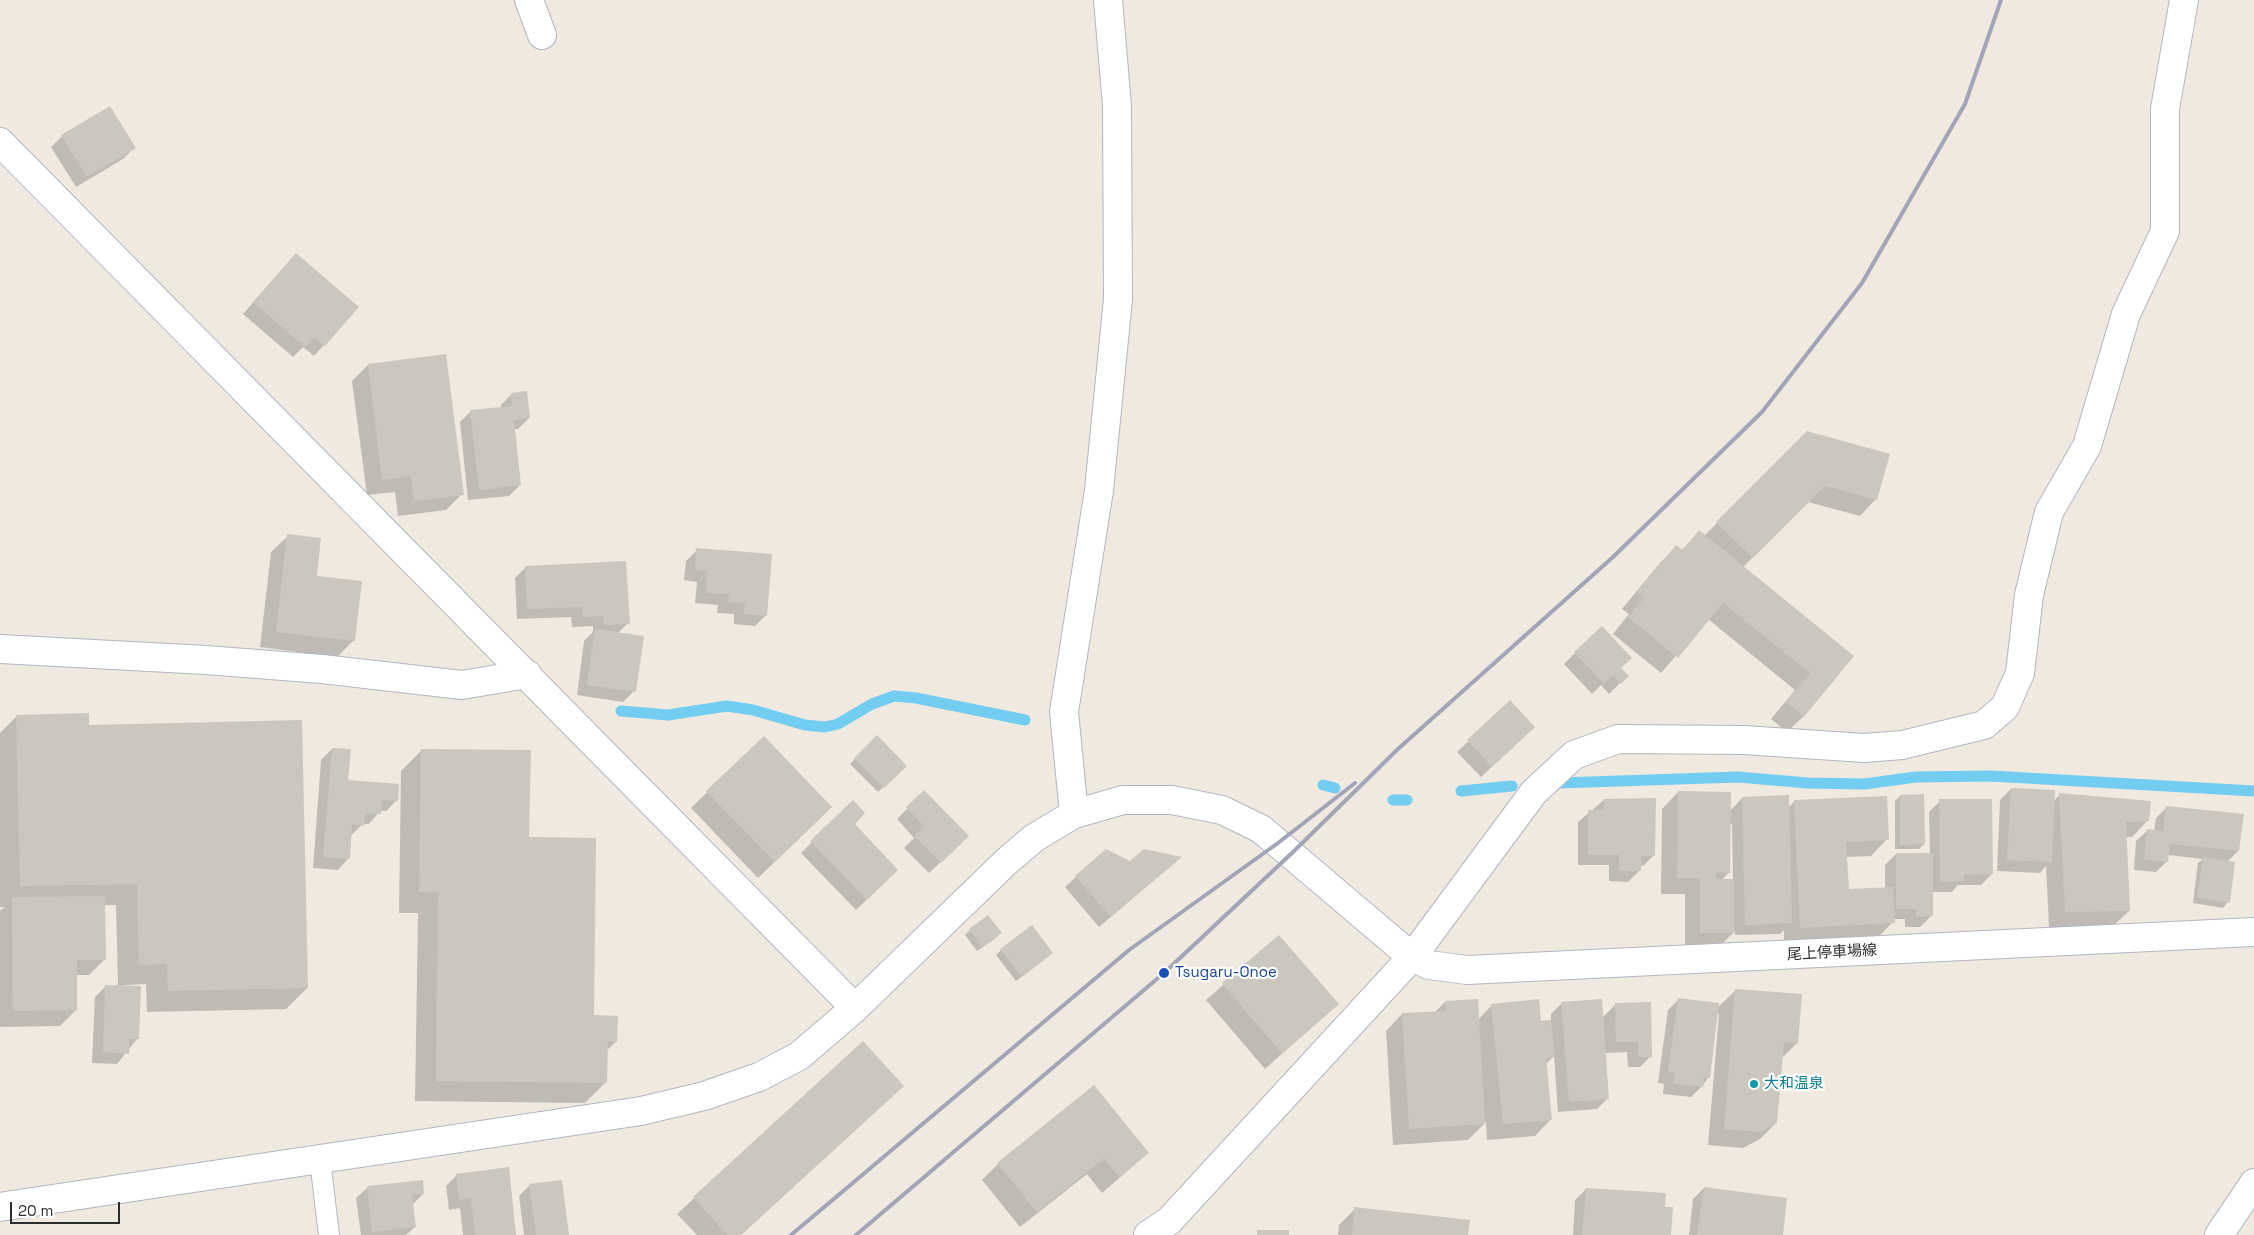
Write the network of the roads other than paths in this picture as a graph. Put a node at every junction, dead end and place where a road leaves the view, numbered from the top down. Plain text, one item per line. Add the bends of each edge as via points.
1 (529, 0) edge
2 (1108, 0) edge
3 (2184, 0) edge
4 (542, 35) dead end
5 (0, 142) edge
6 (0, 649) edge
7 (527, 674) junction
8 (1074, 814) junction
9 (2254, 932) edge
10 (1412, 957) junction
11 (855, 1008) junction
12 (320, 1160) junction
13 (2254, 1183) edge
14 (0, 1207) edge
15 (329, 1235) edge
16 (1148, 1235) edge
17 (2219, 1235) edge

1 - 4 street
2 - 8 street via 1117,106 1118,299 1099,490 1064,712
3 - 10 street via 2165,109 2165,231 2126,314 2087,446 2049,512 2030,595 2020,673 2005,707 1984,725 1902,745 1864,748 1744,740 1618,739 1574,755 1534,792
5 - 7 street
6 - 7 street via 322,669 462,686
7 - 11 street
8 - 10 street, 尾上停車場線 via 1123,800 1172,800 1222,810 1266,834
8 - 11 street, 尾上停車場線 via 1034,838 1006,862
9 - 10 street, 尾上停車場線 via 1467,970 1429,965
10 - 16 street via 1169,1221
11 - 12 street, 尾上停車場線 via 799,1056 759,1077 704,1096 640,1111
12 - 14 street, 尾上停車場線
12 - 15 lane
13 - 17 street

